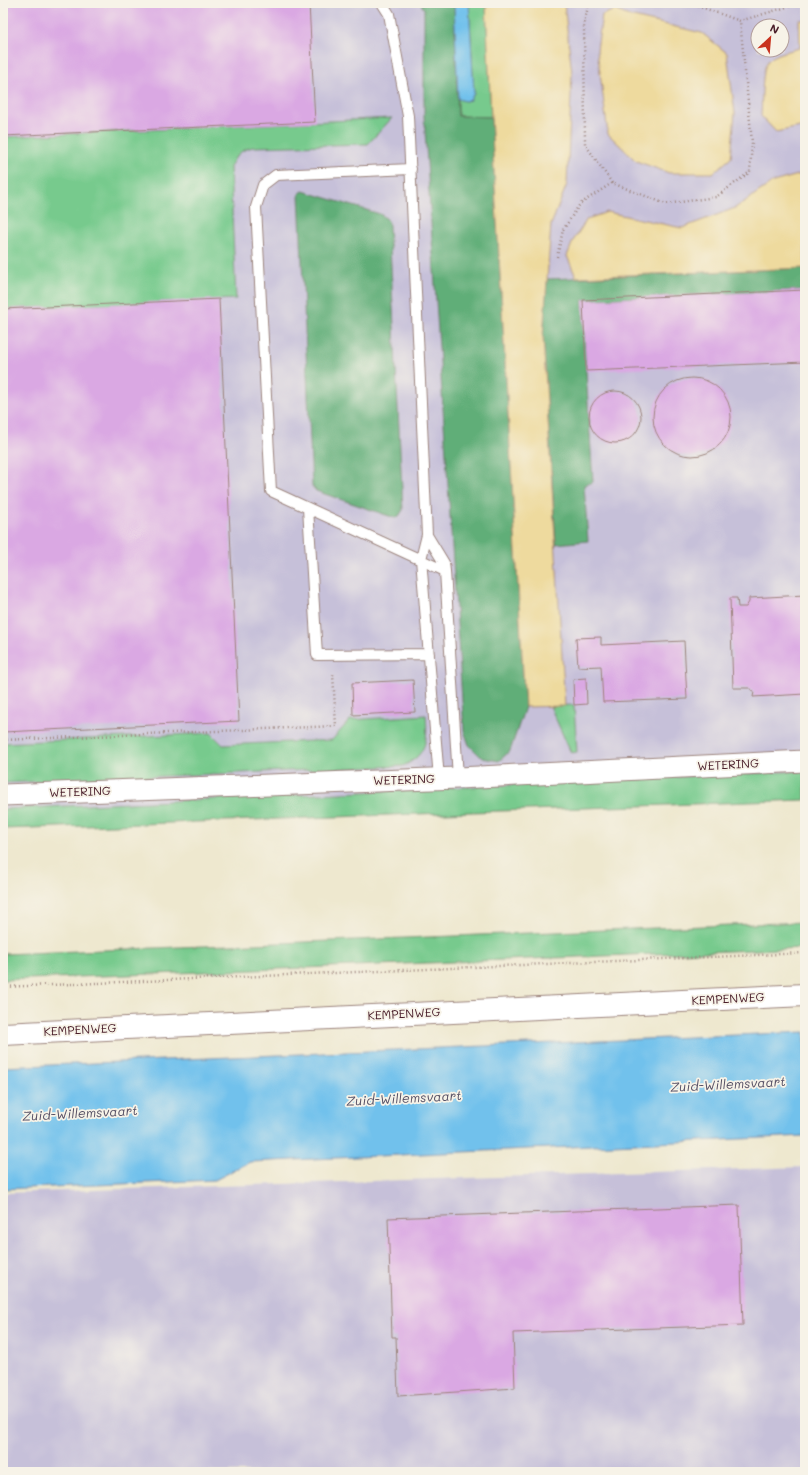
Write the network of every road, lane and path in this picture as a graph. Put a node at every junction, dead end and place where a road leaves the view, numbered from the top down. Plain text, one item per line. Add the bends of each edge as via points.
1 (382, 3) edge
2 (589, 3) edge
3 (690, 3) edge
4 (805, 4) edge
5 (740, 21) junction
6 (411, 169) junction
7 (612, 184) junction
8 (556, 257) dead end
9 (308, 508) junction
10 (427, 535) junction
11 (421, 559) junction
12 (445, 571) junction
13 (429, 654) junction
14 (332, 655) junction
15 (3, 740) edge
16 (805, 761) edge
17 (449, 778) junction
18 (3, 795) edge
19 (805, 953) edge
20 (3, 987) edge
21 (805, 995) edge
22 (3, 1034) edge

1 - 6 lane via 389,14 408,116
2 - 7 path via 584,23 584,144
3 - 5 path
4 - 5 path via 797,4
5 - 7 path via 752,142 750,172 716,197 666,204
6 - 9 lane via 276,175 263,185 256,206 271,491
6 - 10 lane
7 - 8 path via 580,204 563,230
9 - 11 lane
9 - 14 lane via 317,655
10 - 11 lane
10 - 12 lane via 444,563
11 - 12 lane
11 - 13 lane
12 - 17 lane
13 - 14 lane
13 - 17 lane
14 - 15 path via 336,726
16 - 17 street, WETERING
17 - 18 street, WETERING
19 - 20 path
21 - 22 main road, KEMPENWEG

